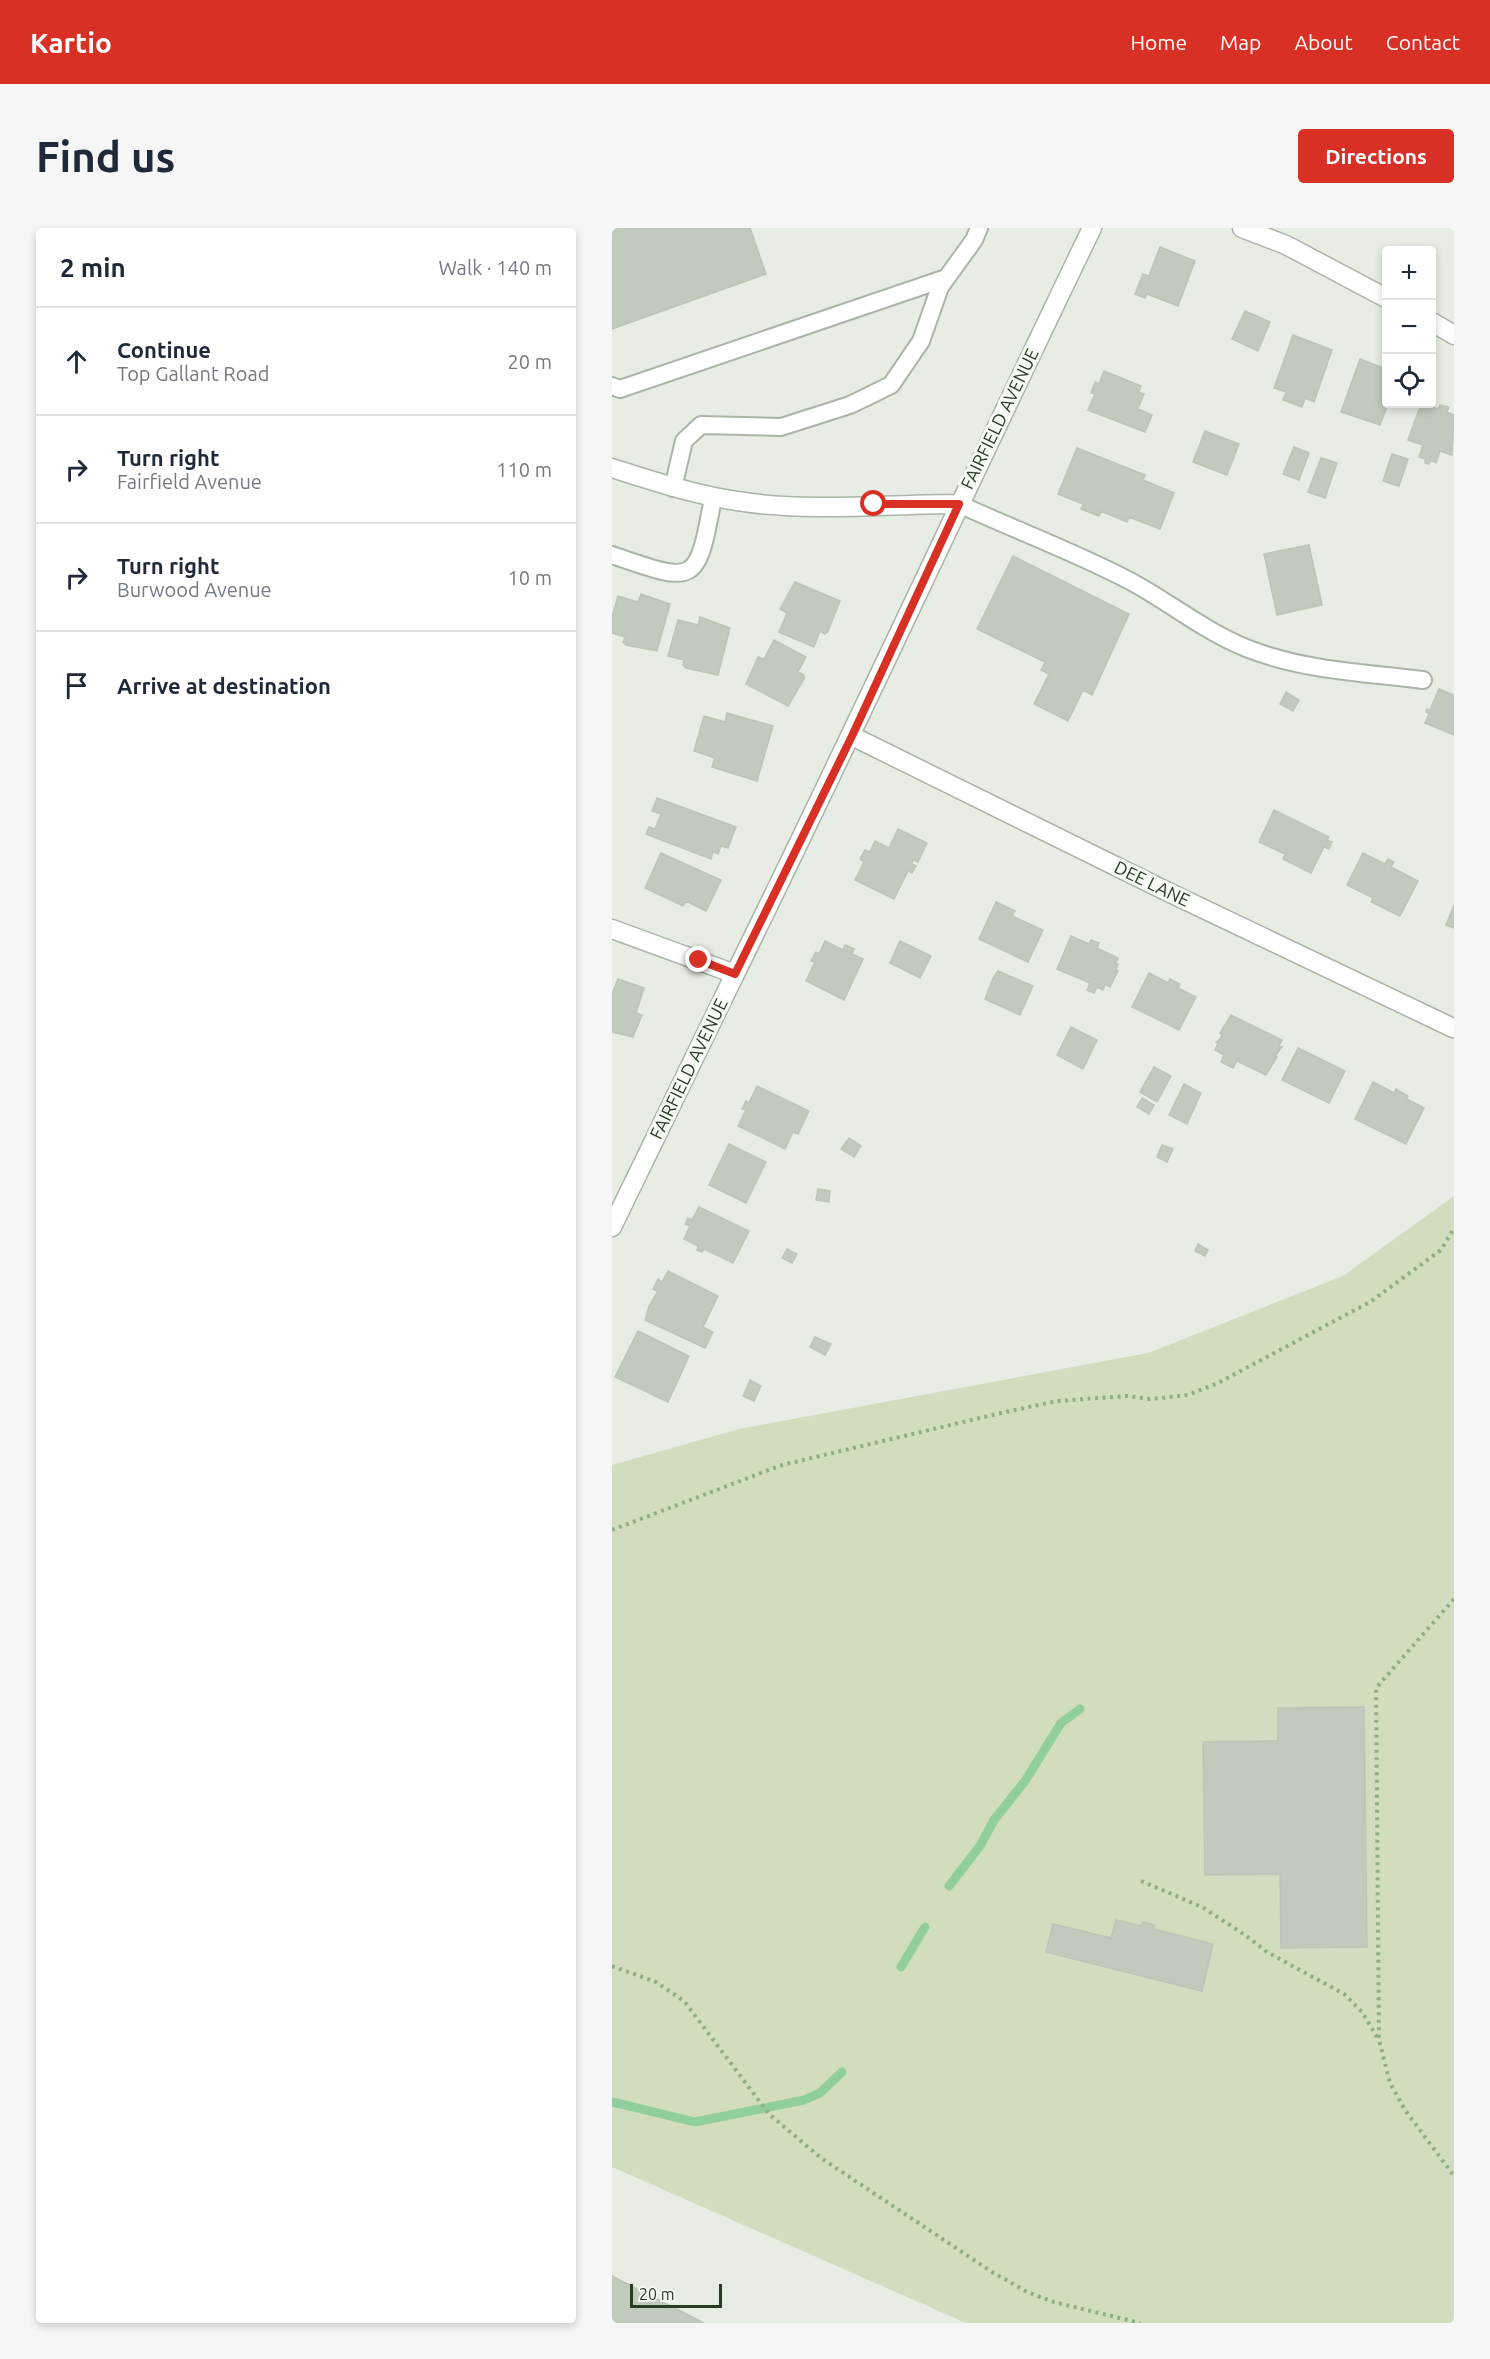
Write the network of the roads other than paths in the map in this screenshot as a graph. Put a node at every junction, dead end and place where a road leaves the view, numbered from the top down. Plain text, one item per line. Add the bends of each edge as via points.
1 (979, 228) edge
2 (1092, 228) edge
3 (1242, 228) edge
4 (946, 278) junction
5 (1382, 295) edge
6 (1436, 325) edge
7 (1454, 335) edge
8 (612, 386) edge
9 (612, 468) edge
10 (673, 488) junction
11 (713, 498) junction
12 (959, 504) junction
13 (612, 555) edge
14 (1423, 680) dead end
15 (852, 736) junction
16 (612, 929) edge
17 (735, 974) junction
18 (1454, 1028) edge
19 (1454, 1042) edge
20 (612, 1227) edge

1 - 4 lane
2 - 12 street, FAIRFIELD AVENUE
3 - 5 street via 1286,245
4 - 8 lane via 620,389
4 - 10 lane via 921,341 891,385 850,405 781,427 701,425 684,441
6 - 7 street
9 - 10 street
10 - 11 street
11 - 12 street via 796,506
11 - 13 lane via 699,561 690,572 676,575
12 - 14 lane via 1130,581 1231,642 1258,653 1318,667
12 - 15 street, FAIRFIELD AVENUE
15 - 17 street, FAIRFIELD AVENUE
15 - 18 street, DEE LANE
16 - 17 street
17 - 20 street, FAIRFIELD AVENUE
18 - 19 street, DEE LANE

